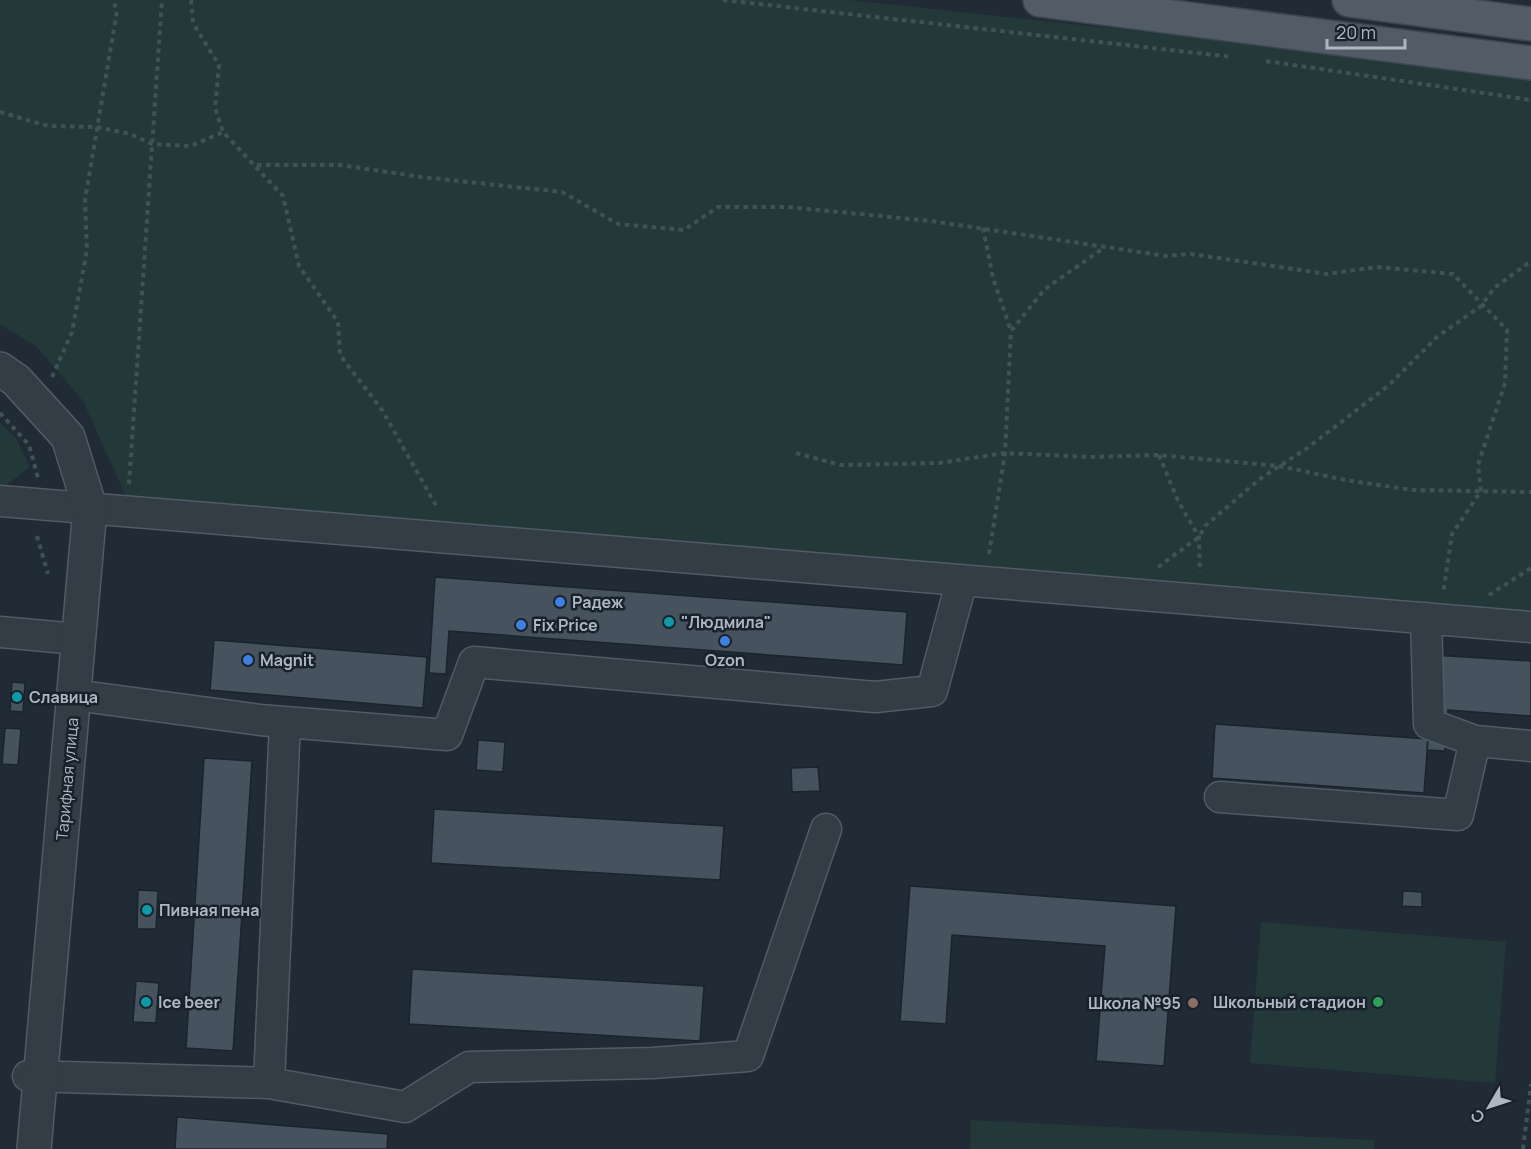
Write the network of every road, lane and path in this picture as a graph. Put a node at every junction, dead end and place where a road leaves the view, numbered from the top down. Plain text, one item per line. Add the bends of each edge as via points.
1 (113, 0) edge
2 (162, 0) edge
3 (191, 0) edge
4 (723, 0) edge
5 (1040, 0) edge
6 (1349, 0) edge
7 (1531, 24) edge
8 (1238, 58) dead end
9 (1262, 61) dead end
10 (1531, 63) edge
11 (1531, 100) edge
12 (0, 111) edge
13 (97, 127) junction
14 (223, 132) junction
15 (152, 144) junction
16 (257, 165) junction
17 (982, 228) junction
18 (1105, 247) junction
19 (1531, 261) edge
20 (1481, 306) junction
21 (1011, 331) junction
22 (0, 369) edge
23 (50, 382) dead end
24 (0, 413) edge
25 (796, 453) dead end
26 (1005, 453) junction
27 (1159, 455) junction
28 (1280, 466) junction
29 (41, 487) dead end
30 (1481, 491) junction
31 (1531, 492) edge
32 (0, 501) edge
33 (90, 508) junction
34 (128, 512) junction
35 (37, 536) dead end
36 (1199, 537) junction
37 (458, 539) junction
38 (48, 574) dead end
39 (973, 581) junction
40 (1136, 594) junction
41 (1202, 600) junction
42 (1438, 619) junction
43 (1531, 627) edge
44 (0, 632) edge
45 (66, 638) dead end
46 (74, 695) junction
47 (285, 722) junction
48 (1475, 741) junction
49 (1531, 746) edge
50 (1220, 797) dead end
51 (826, 829) dead end
52 (34, 1076) junction
53 (269, 1083) junction
54 (1531, 1084) edge
55 (34, 1149) edge
56 (1523, 1149) edge

1 - 13 path via 117,11
2 - 15 path
3 - 14 path via 193,23 219,65 215,108
4 - 8 path
5 - 10 main road
6 - 7 main road
9 - 11 path
12 - 13 path via 48,126
13 - 15 path via 130,134
13 - 23 path via 85,200 87,250 72,332
14 - 15 path via 191,146
14 - 16 path
15 - 34 path
16 - 17 path via 340,165 562,192 618,224 684,230 718,207 788,207
16 - 37 path via 283,196 299,266 338,322 340,355 382,410
17 - 18 path
17 - 21 path
18 - 20 path via 1166,256 1191,254 1327,273 1377,267 1453,274
18 - 21 path via 1044,289
19 - 20 path via 1494,288
20 - 28 path via 1437,338 1388,386
20 - 30 path via 1507,330 1505,383 1478,465
21 - 26 path
22 - 33 street, Тарифная улица via 29,393 68,437
24 - 29 path via 29,445
25 - 26 path via 840,465 939,463
26 - 27 path
26 - 39 path
27 - 28 path
27 - 36 path via 1178,501
28 - 30 path via 1412,490
28 - 36 path via 1205,526
30 - 31 path
30 - 42 path via 1452,534
32 - 33 street
33 - 34 street
33 - 46 street, Тарифная улица
34 - 37 street
35 - 38 path
36 - 40 path via 1151,572
36 - 41 path
37 - 39 street
39 - 40 street
39 - 47 street via 932,691 875,697 474,662 447,735
40 - 41 street
41 - 42 street
42 - 43 street
42 - 48 street via 1429,724
44 - 45 street
46 - 47 street
46 - 52 street, Тарифная улица
47 - 53 street
48 - 49 street
48 - 50 street via 1458,815
51 - 53 street via 748,1056 653,1063 469,1067 405,1107
52 - 53 street
52 - 55 street, Тарифная улица
54 - 56 path

